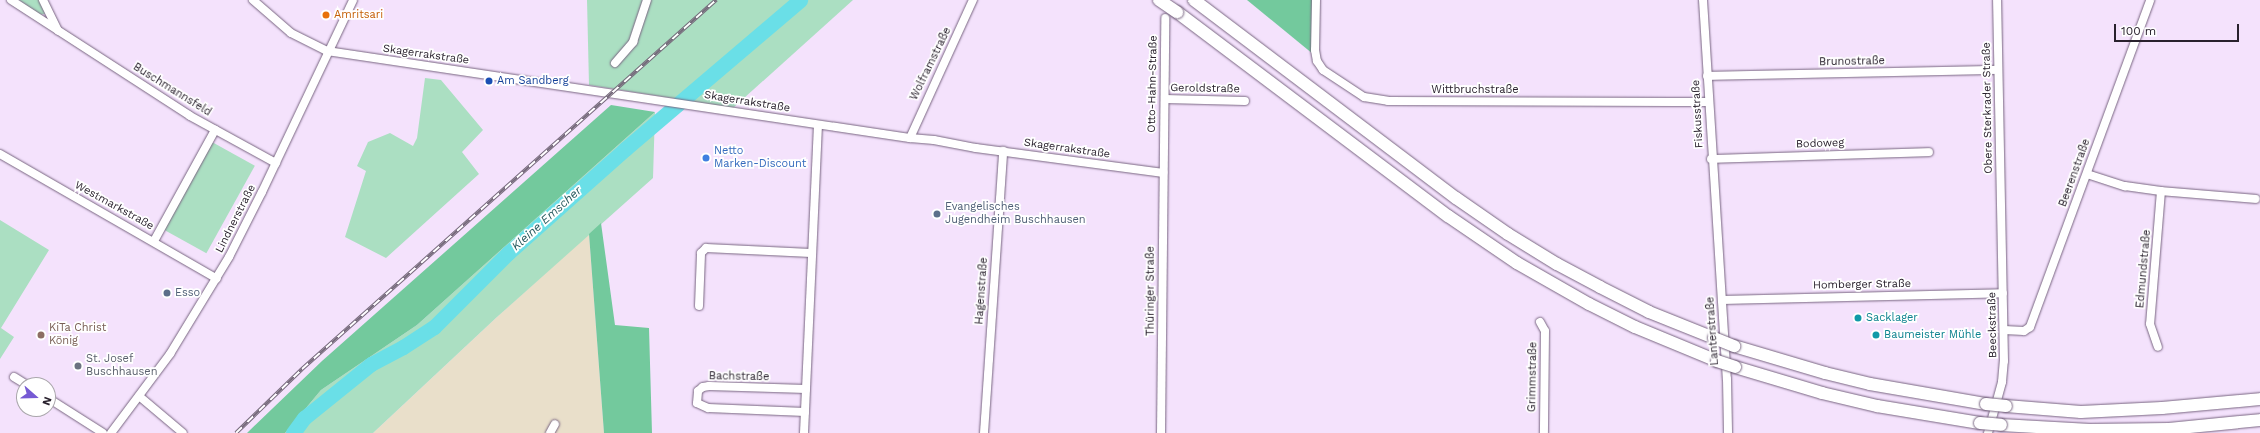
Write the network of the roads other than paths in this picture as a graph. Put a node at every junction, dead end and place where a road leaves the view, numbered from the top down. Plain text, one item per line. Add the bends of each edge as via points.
1 (11, 0) edge
2 (44, 0) edge
3 (253, 0) edge
4 (353, 0) edge
5 (647, 0) edge
6 (973, 0) edge
7 (1159, 0) edge
8 (1194, 0) edge
9 (1316, 0) edge
10 (1703, 0) edge
11 (1997, 0) edge
12 (2150, 0) edge
13 (1165, 18) dead end
14 (58, 31) junction
15 (328, 51) junction
16 (615, 63) dead end
17 (1998, 70) junction
18 (1707, 76) junction
19 (1165, 99) junction
20 (1245, 101) dead end
21 (1708, 102) junction
22 (818, 124) junction
23 (216, 130) junction
24 (910, 138) junction
25 (1163, 149) joint
26 (1003, 151) junction
27 (1929, 152) dead end
28 (0, 154) edge
29 (1711, 159) junction
30 (276, 163) junction
31 (1163, 173) junction
32 (2087, 174) junction
33 (2161, 190) junction
34 (2256, 199) dead end
35 (2001, 215) joint
36 (1717, 228) joint
37 (154, 241) junction
38 (811, 253) junction
39 (217, 279) junction
40 (2003, 293) junction
41 (1722, 300) junction
42 (699, 306) dead end
43 (1540, 322) dead end
44 (2004, 330) junction
45 (2158, 347) dead end
46 (806, 389) junction
47 (139, 396) junction
48 (2260, 399) edge
49 (56, 403) edge
50 (805, 412) junction
51 (2260, 420) edge
52 (555, 424) dead end
53 (1984, 428) edge
54 (102, 433) edge
55 (111, 433) edge
56 (183, 433) edge
57 (550, 433) edge
58 (804, 433) edge
59 (984, 433) edge
60 (1161, 433) edge
61 (1544, 433) edge
62 (1728, 433) edge

1 - 14 street, Buschmannsfeld
2 - 14 street
3 - 15 street, Skagerrakstraße via 286,29
4 - 15 street, Lindnerstraße
5 - 16 street via 633,42
6 - 24 street, Wolframstraße
7 - 53 highway, bridge via 1448,216 1517,263 1589,304 1628,324 1735,367 1822,394
8 - 48 highway, bridge via 1456,198 1508,234 1600,288 1649,312 1734,346 1870,384 1986,404 2081,412
9 - 21 street, Wittbruchstraße via 1317,60 1323,70 1364,98 1388,101
10 - 18 street, Fiskusstraße
11 - 17 street, Obere Sterkrader Straße
12 - 32 street, Beerenstraße
13 - 19 street, Otto-Hahn-Straße
14 - 23 street, Buschmannsfeld
15 - 22 street, Skagerrakstraße
15 - 30 street, Lindnerstraße
17 - 18 street, Brunostraße
17 - 35 street, Obere Sterkrader Straße
18 - 21 street, Fiskusstraße
19 - 20 street, Geroldstraße
19 - 25 street, Otto-Hahn-Straße
21 - 29 street, Fiskusstraße
22 - 24 street, Skagerrakstraße
22 - 38 street
23 - 30 street, Buschmannsfeld
23 - 37 street
24 - 26 street, Skagerrakstraße
25 - 31 street, Thüringer Straße
26 - 31 street, Skagerrakstraße
26 - 59 street, Hagenstraße
27 - 29 street, Bodoweg
28 - 37 street, Westmarkstraße
29 - 36 street, Fiskusstraße
30 - 39 street, Lindnerstraße
31 - 60 street, Thüringer Straße
32 - 33 street via 2125,186
32 - 44 street, Beerenstraße via 2030,327 2027,330
33 - 34 street
33 - 45 street, Edmundstraße via 2150,324
35 - 40 street, Beeckstraße
36 - 41 street, Lanterstraße
37 - 39 street, Westmarkstraße
38 - 42 street via 706,248 701,253
38 - 46 street
39 - 47 street, Lindnerstraße via 178,342
40 - 41 street, Homberger Straße
40 - 44 street, Beeckstraße
41 - 62 street, Lanterstraße
43 - 61 street, Grimmstraße via 1545,331
44 - 53 street, Beeckstraße via 2002,382
46 - 50 street
46 - 50 street, Bachstraße via 709,386 698,391 697,403 708,408
47 - 55 street, Lindnerstraße
47 - 56 street
49 - 54 street
50 - 58 street
51 - 53 highway, bridge via 2169,429 2090,430 2001,425
52 - 57 street

